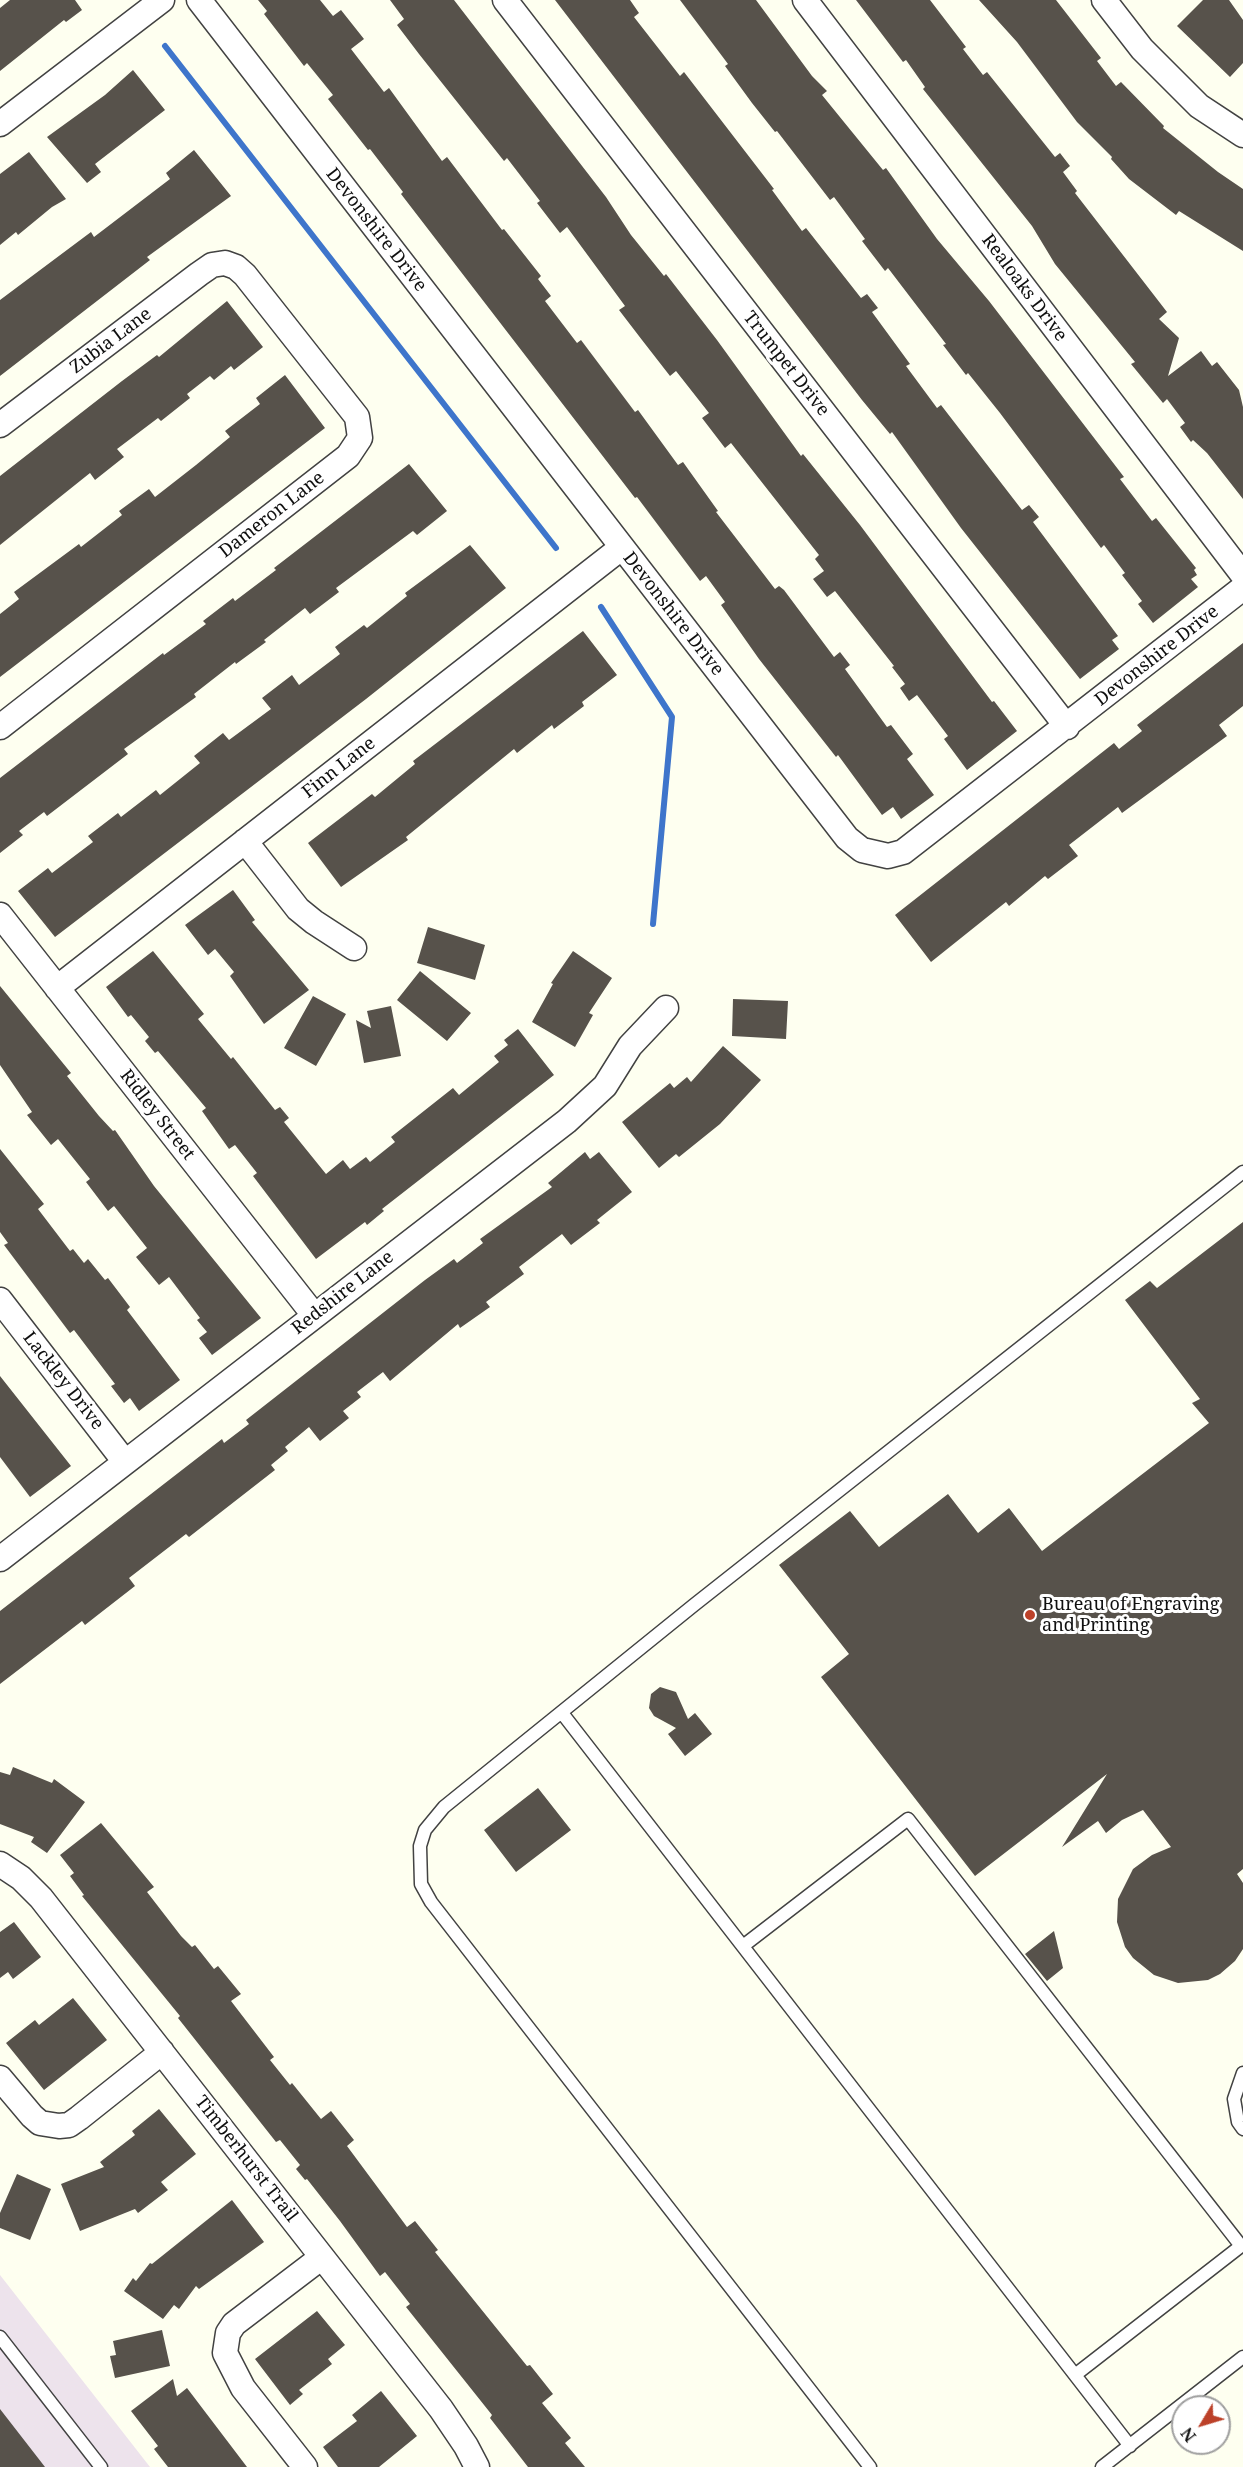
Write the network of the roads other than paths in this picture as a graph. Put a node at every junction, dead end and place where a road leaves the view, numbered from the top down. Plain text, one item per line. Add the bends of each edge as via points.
1 (162, 0) edge
2 (199, 0) edge
3 (505, 0) edge
4 (805, 0) edge
5 (1104, 0) edge
6 (0, 124) edge
7 (1243, 135) edge
8 (225, 263) joint
9 (0, 425) edge
10 (621, 548) junction
11 (1243, 575) edge
12 (1243, 588) edge
13 (0, 727) edge
14 (1067, 727) junction
15 (245, 841) junction
16 (0, 915) edge
17 (354, 948) dead end
18 (57, 988) junction
19 (666, 1008) dead end
20 (1243, 1172) edge
21 (0, 1300) edge
22 (314, 1315) junction
23 (125, 1462) junction
24 (0, 1559) edge
25 (562, 1713) junction
26 (0, 1864) edge
27 (743, 1946) junction
28 (162, 2052) junction
29 (1243, 2073) edge
30 (0, 2078) edge
31 (1243, 2129) edge
32 (322, 2257) junction
33 (0, 2337) edge
34 (1243, 2357) edge
35 (1076, 2375) junction
36 (1130, 2446) junction
37 (101, 2467) edge
38 (305, 2467) edge
39 (477, 2467) edge
40 (870, 2467) edge
41 (1102, 2467) edge

1 - 6 street
2 - 10 street, Devonshire Drive
3 - 14 street, Trumpet Drive
4 - 11 street, Realoaks Drive
5 - 7 street via 1142,49 1198,106
8 - 9 street, Zubia Lane via 212,265 199,274
8 - 13 street, Dameron Lane via 245,275 357,417 360,438 348,456
10 - 14 street, Devonshire Drive via 847,838 868,853 888,856 903,852
10 - 15 street, Finn Lane
12 - 14 street, Devonshire Drive
15 - 17 street via 298,909
15 - 18 street, Finn Lane
16 - 18 street, Ridley Street
18 - 22 street, Ridley Street
19 - 22 street, Redshire Lane via 630,1046 605,1086 567,1121
20 - 25 lane via 712,1590
21 - 23 street, Lackley Drive
22 - 23 street, Redshire Lane
23 - 24 street, Redshire Lane
25 - 27 lane
25 - 40 lane via 433,1819 420,1846 421,1884 431,1902
26 - 28 street, Timberhurst Trail via 41,1898
27 - 35 lane
27 - 35 lane via 908,1819 1241,2246
28 - 30 street via 69,2125 40,2123
28 - 32 street, Timberhurst Trail
29 - 31 lane via 1234,2099
32 - 38 street via 234,2325 228,2333 225,2353 243,2388
32 - 39 street, Timberhurst Trail via 441,2409
33 - 37 lane
34 - 36 lane
35 - 36 lane
36 - 41 lane

